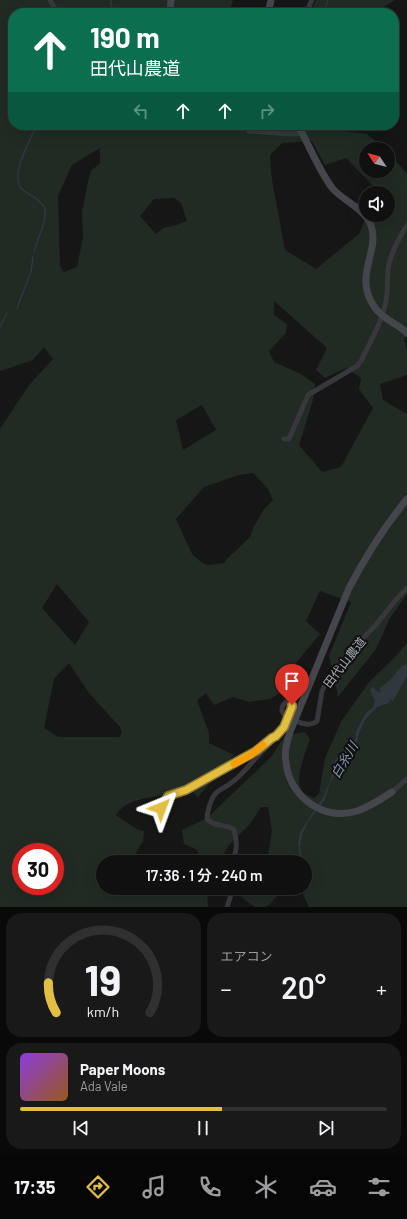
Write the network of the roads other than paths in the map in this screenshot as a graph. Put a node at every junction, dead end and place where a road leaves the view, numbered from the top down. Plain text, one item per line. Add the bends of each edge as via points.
1 (250, 130) edge
2 (300, 130) edge
3 (302, 133) junction
4 (407, 226) edge
5 (382, 315) junction
6 (407, 333) edge
7 (284, 438) dead end
8 (407, 500) edge
9 (407, 588) edge
10 (295, 720) junction
11 (276, 736) junction
12 (407, 779) edge
13 (392, 792) joint
14 (160, 814) dead end
15 (236, 855) edge
16 (231, 895) edge
17 (227, 907) edge

1 - 3 street
2 - 3 street
3 - 5 street via 328,181 341,196 359,209 372,228 373,244 365,276 366,286 371,302
4 - 5 street via 388,269 388,292
5 - 6 street
5 - 7 street via 361,361 308,396 289,439
8 - 10 street via 378,537 349,588
9 - 10 street, 田代山農道 via 328,679 322,691 317,721 310,724
10 - 11 street, bridge via 283,713 281,710 286,702 292,705 290,714 287,720 284,727
10 - 13 street via 286,747 285,762 290,780 306,801 333,813 356,812
11 - 14 street via 249,756 186,790 168,796
11 - 15 street via 232,783 213,797 207,819 213,824 234,830
12 - 13 street
16 - 17 street

